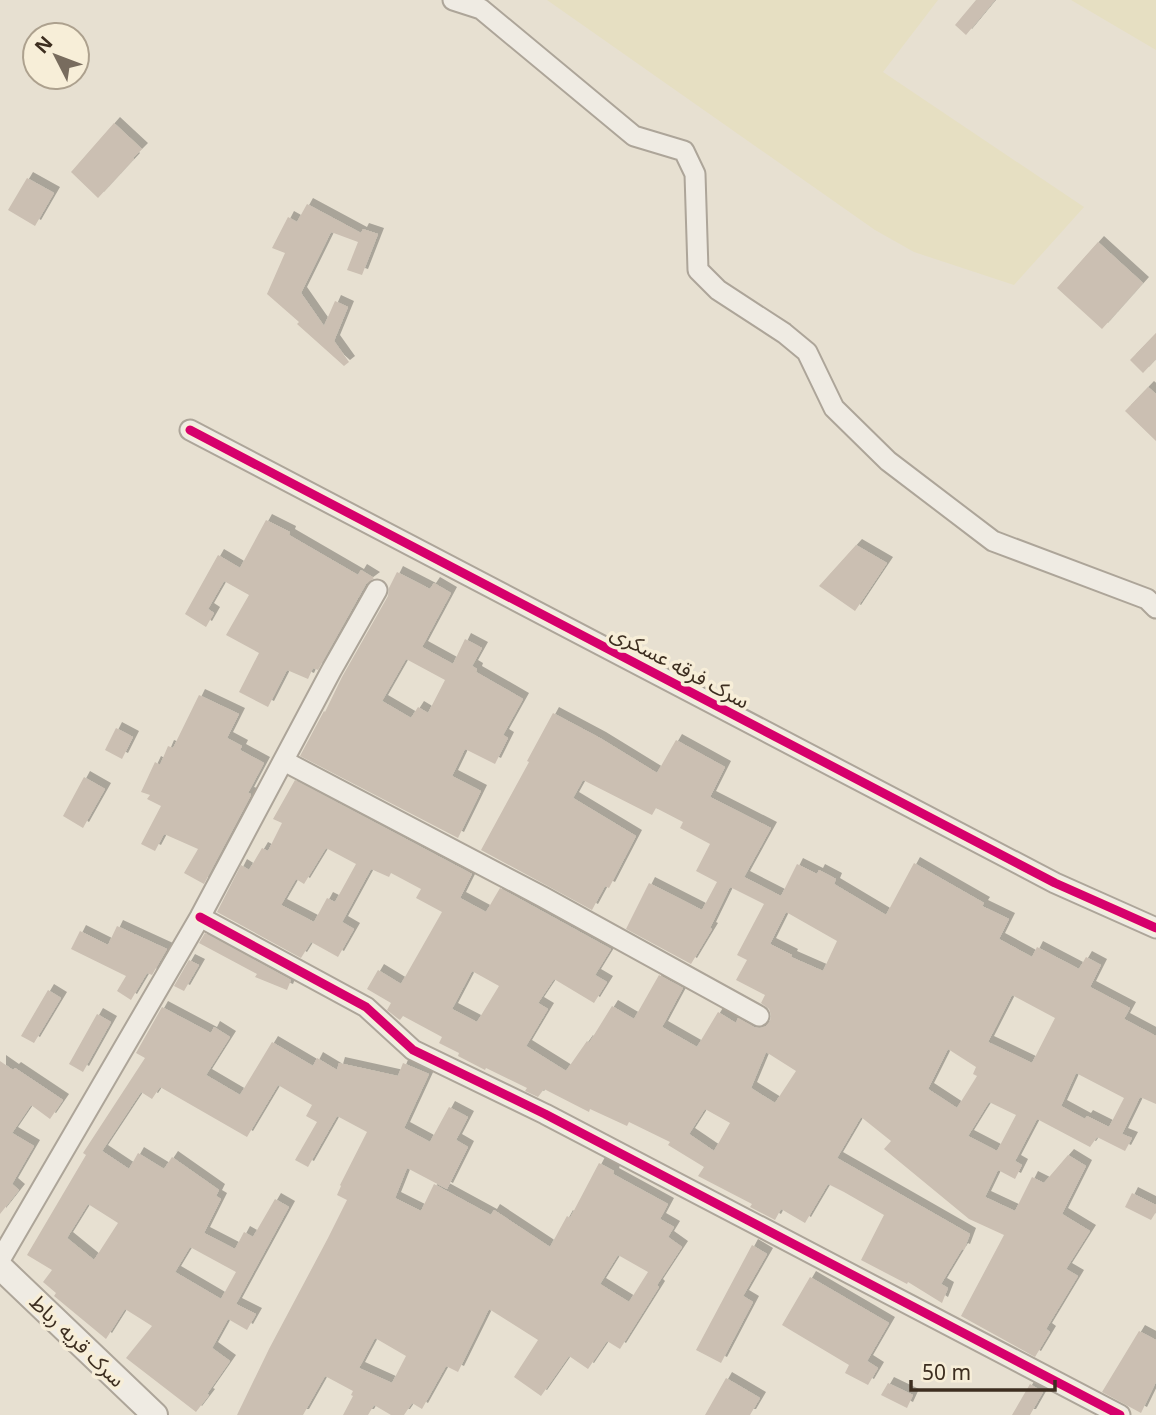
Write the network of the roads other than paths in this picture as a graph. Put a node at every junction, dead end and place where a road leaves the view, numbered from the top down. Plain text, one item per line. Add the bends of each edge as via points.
1 (453, 0) edge
2 (190, 430) dead end
3 (377, 590) dead end
4 (1156, 608) edge
5 (284, 761) junction
6 (200, 917) junction
7 (1156, 928) edge
8 (759, 1017) dead end
9 (0, 1260) edge
10 (0, 1267) edge
11 (155, 1415) edge
12 (1120, 1415) edge

1 - 4 street via 481,9 634,136 684,151 695,174 698,270 718,290 807,352 834,408 888,461 993,541 1147,599
2 - 7 street, سرک فرقه عسکری via 1055,883
3 - 5 street
5 - 6 street
5 - 8 street
6 - 9 street
6 - 12 street via 366,1007 413,1050 545,1114
10 - 11 street, سرک قریه رباط

